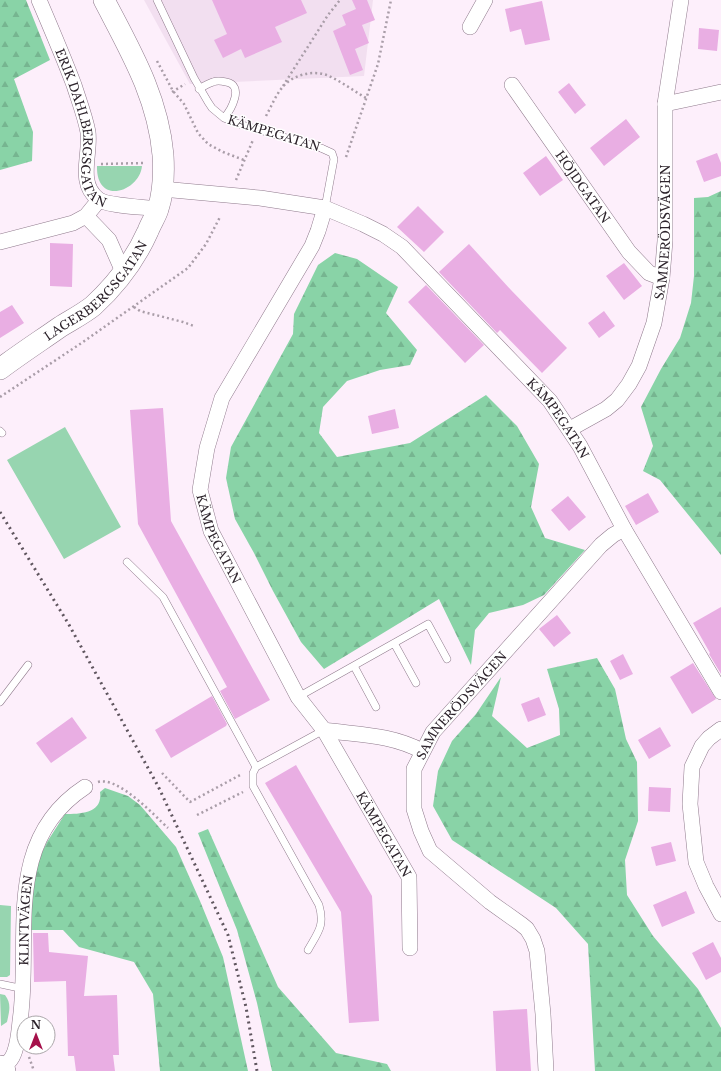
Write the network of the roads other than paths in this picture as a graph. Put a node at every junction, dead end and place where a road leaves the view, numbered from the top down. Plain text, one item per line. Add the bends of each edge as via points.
1 (39, 0) edge
2 (104, 0) edge
3 (157, 0) edge
4 (484, 0) edge
5 (681, 0) edge
6 (470, 27) dead end
7 (512, 85) dead end
8 (199, 89) junction
9 (721, 92) edge
10 (665, 104) junction
11 (224, 118) junction
12 (160, 199) junction
13 (99, 200) junction
14 (325, 208) junction
15 (86, 216) junction
16 (0, 242) edge
17 (124, 274) junction
18 (662, 278) junction
19 (0, 369) edge
20 (570, 429) junction
21 (624, 529) junction
22 (127, 562) dead end
23 (394, 644) junction
24 (447, 659) dead end
25 (28, 665) dead end
26 (354, 666) junction
27 (416, 683) dead end
28 (721, 692) edge
29 (298, 697) junction
30 (0, 702) edge
31 (376, 707) dead end
32 (324, 730) junction
33 (721, 730) edge
34 (422, 752) junction
35 (256, 767) junction
36 (85, 788) road end
37 (721, 914) edge
38 (410, 948) dead end
39 (308, 950) dead end
40 (0, 984) edge
41 (24, 990) junction
42 (2, 1068) edge
43 (546, 1071) edge

1 - 13 street, ERIK DAHLBERGSGATAN via 65,60 83,111 88,134 86,178 91,192
2 - 12 street via 138,66 158,117 163,158
3 - 8 lane, KÄMPEGATAN
4 - 6 street
5 - 10 street, SAMNERÖDSVÄGEN
7 - 18 street, HÖJDGATAN via 629,252 649,273
8 - 11 lane, KÄMPEGATAN via 212,108
8 - 11 lane via 214,81 229,82 234,86 235,100
9 - 10 street
10 - 18 street, SAMNERÖDSVÄGEN via 666,209
11 - 14 lane, KÄMPEGATAN, bridge via 332,153 334,159
12 - 13 street, ERIK DAHLBERGSGATAN via 112,204
12 - 14 street, KÄMPEGATAN via 260,198
12 - 17 street, LAGERBERGSGATAN via 135,258
13 - 15 street
14 - 20 street, KÄMPEGATAN via 370,227 402,247 550,401
14 - 29 street, KÄMPEGATAN via 312,246 222,398 207,448 200,490 211,531
15 - 16 street via 73,223
15 - 17 street via 109,240
17 - 19 street, LAGERBERGSGATAN via 92,307
18 - 20 street, SAMNERÖDSVÄGEN via 654,323 639,366 629,384 617,400 606,409
20 - 21 street, KÄMPEGATAN
21 - 28 street, KÄMPEGATAN
21 - 34 street, SAMNERÖDSVÄGEN via 613,535 596,551 433,732
22 - 35 lane via 163,597
23 - 24 lane via 428,624
23 - 26 lane
23 - 27 lane
25 - 30 lane
26 - 29 lane
26 - 31 lane
29 - 32 street, KÄMPEGATAN
32 - 34 street via 382,737 413,746
32 - 35 lane
32 - 38 street, KÄMPEGATAN via 409,877
33 - 37 street via 702,746 692,767 690,804 696,862
34 - 43 street, SAMNERÖDSVÄGEN via 414,769 414,809 430,851 490,902 527,929 533,939 537,951
35 - 39 lane via 252,780 255,791 321,912 322,926
36 - 41 street, KLINTVÄGEN via 70,797 56,812 33,857 24,900
40 - 41 lane
41 - 42 street, KLINTVÄGEN via 18,1039 12,1059

